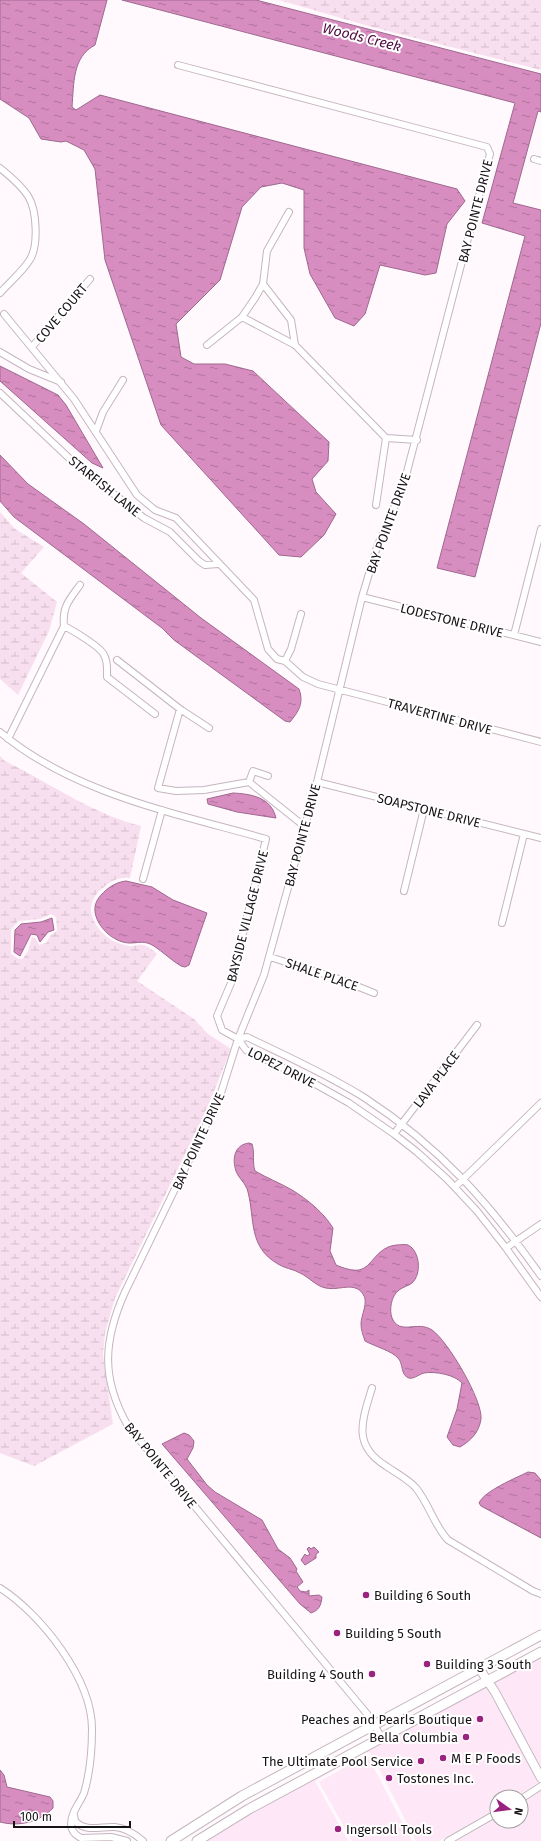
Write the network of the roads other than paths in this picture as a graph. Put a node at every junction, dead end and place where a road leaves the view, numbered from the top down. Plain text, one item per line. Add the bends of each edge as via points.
1 (178, 64) dead end
2 (534, 159) dead end
3 (541, 161) edge
4 (0, 168) edge
5 (289, 212) dead end
6 (90, 279) dead end
7 (263, 284) junction
8 (0, 293) edge
9 (4, 314) dead end
10 (242, 317) junction
11 (207, 345) dead end
12 (295, 345) junction
13 (32, 347) junction
14 (0, 352) edge
15 (123, 380) dead end
16 (61, 382) junction
17 (0, 393) edge
18 (96, 431) junction
19 (386, 438) junction
20 (417, 440) junction
21 (376, 505) dead end
22 (541, 529) edge
23 (218, 564) junction
24 (80, 585) dead end
25 (362, 597) junction
26 (301, 614) dead end
27 (64, 626) junction
28 (514, 636) junction
29 (541, 642) edge
30 (117, 660) dead end
31 (285, 661) junction
32 (339, 689) junction
33 (180, 709) junction
34 (155, 714) dead end
35 (209, 728) dead end
36 (0, 732) edge
37 (8, 739) junction
38 (541, 742) edge
39 (268, 776) dead end
40 (249, 782) junction
41 (317, 782) junction
42 (424, 809) junction
43 (162, 810) junction
44 (304, 826) junction
45 (524, 834) junction
46 (541, 838) edge
47 (143, 879) dead end
48 (404, 891) dead end
49 (502, 923) dead end
50 (270, 957) junction
51 (374, 993) dead end
52 (477, 1025) dead end
53 (238, 1039) junction
54 (541, 1103) edge
55 (401, 1124) junction
56 (394, 1134) junction
57 (463, 1179) junction
58 (455, 1187) junction
59 (541, 1224) edge
60 (516, 1241) junction
61 (506, 1248) junction
62 (541, 1276) edge
63 (541, 1296) edge
64 (372, 1388) dead end
65 (0, 1588) edge
66 (541, 1594) edge
67 (541, 1634) edge
68 (541, 1652) edge
69 (479, 1668) junction
70 (488, 1680) junction
71 (374, 1725) junction
72 (382, 1738) junction
73 (280, 1776) junction
74 (541, 1778) edge
75 (541, 1786) edge
76 (287, 1789) junction
77 (529, 1794) edge
78 (74, 1814) junction
79 (489, 1818) edge
80 (127, 1841) edge
81 (143, 1841) edge
82 (171, 1841) edge
83 (197, 1841) edge
84 (448, 1841) edge

1 - 20 street, BAY POINTE DRIVE via 487,146 490,154
2 - 3 street
4 - 8 street via 13,178 28,197 34,212 36,240 30,260
5 - 7 street via 267,251
6 - 13 street, COVE COURT
7 - 10 street
7 - 12 street via 291,320
9 - 13 street, TRAVERTINE DRIVE
10 - 11 street
10 - 12 street
12 - 19 street
13 - 16 street, TRAVERTINE DRIVE
14 - 16 street via 29,369
15 - 18 street via 103,412
16 - 18 street, TRAVERTINE DRIVE
17 - 23 street, STARFISH LANE via 70,459 144,518 170,532 205,565
18 - 23 street, TRAVERTINE DRIVE via 137,495 155,510 176,518
19 - 20 street
19 - 21 street
20 - 25 street, BAY POINTE DRIVE via 403,486 377,547
22 - 28 street
23 - 31 street, TRAVERTINE DRIVE via 254,600 268,649 277,659
24 - 27 street via 67,603 63,614
25 - 28 street, LODESTONE DRIVE
25 - 32 street, BAY POINTE DRIVE
26 - 31 street
27 - 34 street via 104,653 106,677
27 - 37 street
28 - 29 street, LODESTONE DRIVE
30 - 33 street
31 - 32 street, TRAVERTINE DRIVE via 303,677
32 - 38 street, TRAVERTINE DRIVE
32 - 41 street, BAY POINTE DRIVE
33 - 35 street
33 - 40 street via 158,788 176,791 204,790
36 - 37 street, BAYSIDE VILLAGE DRIVE
37 - 43 street, BAYSIDE VILLAGE DRIVE via 78,781
39 - 40 street via 253,771
40 - 44 street
41 - 42 street, SOAPSTONE DRIVE
41 - 44 street, BAY POINTE DRIVE
42 - 45 street, SOAPSTONE DRIVE
42 - 48 street
43 - 47 street
43 - 53 street, BAYSIDE VILLAGE DRIVE via 266,840 230,983 217,1016 222,1030
44 - 50 street, BAY POINTE DRIVE
45 - 46 street, SOAPSTONE DRIVE
45 - 49 street
50 - 51 street, SHALE PLACE
50 - 53 street, BAY POINTE DRIVE via 258,994
52 - 55 street, LAVA PLACE
53 - 55 street, LOPEZ DRIVE via 246,1037 323,1074 366,1099
53 - 56 street, LOPEZ DRIVE via 246,1050 332,1092
53 - 71 street, BAY POINTE DRIVE via 220,1096 116,1312 108,1344 110,1377 117,1405 137,1438
54 - 57 street
55 - 56 street, LAVA PLACE
55 - 57 street, LOPEZ DRIVE
56 - 58 street, LOPEZ DRIVE
57 - 58 street
57 - 60 street, LOPEZ DRIVE
58 - 61 street, LOPEZ DRIVE
59 - 60 street
60 - 61 street
60 - 62 street, LOPEZ DRIVE
61 - 63 street, LOPEZ DRIVE
64 - 66 street via 362,1421 363,1441 367,1450 414,1487 448,1540
65 - 78 street via 22,1604 48,1634 76,1670 86,1693 92,1725 90,1753 85,1787
67 - 69 main road
68 - 70 main road
69 - 70 street
69 - 71 main road
70 - 72 main road
70 - 74 street
71 - 72 street, BAY POINTE DRIVE
71 - 73 main road
72 - 76 main road
73 - 76 main road
73 - 82 main road
75 - 77 street
76 - 83 main road
78 - 80 street via 71,1824 77,1836 86,1839 116,1837
78 - 81 street via 75,1821 82,1827 114,1827 129,1831
79 - 84 street

